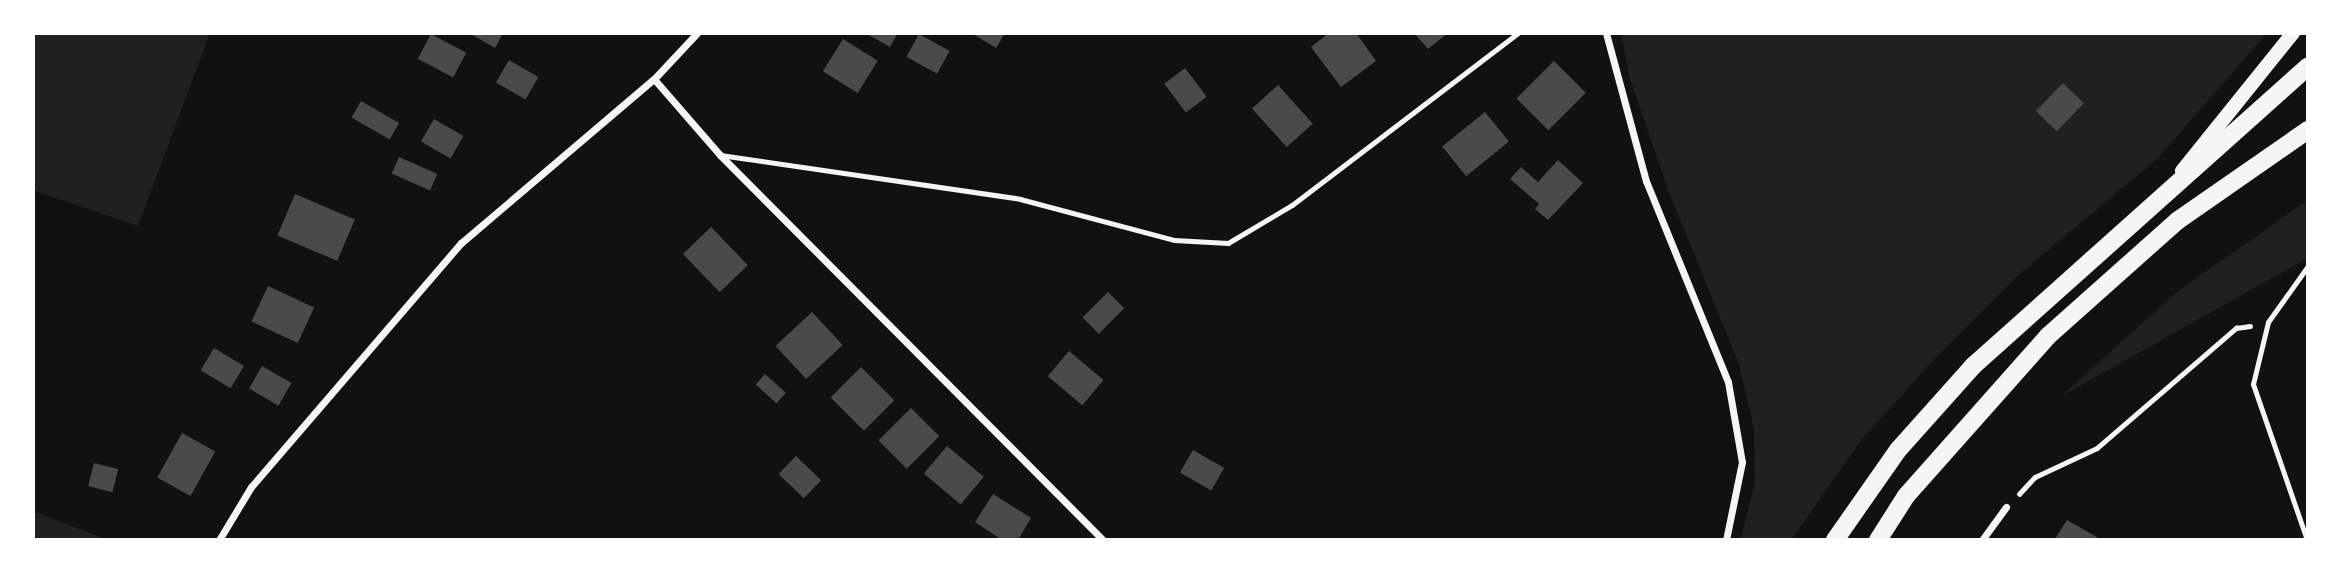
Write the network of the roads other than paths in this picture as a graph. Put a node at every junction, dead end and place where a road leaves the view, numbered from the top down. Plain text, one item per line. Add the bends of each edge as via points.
1 (697, 33) edge
2 (1518, 33) edge
3 (1606, 33) edge
4 (2293, 33) edge
5 (2308, 66) edge
6 (654, 79) junction
7 (2308, 130) edge
8 (720, 156) junction
9 (2160, 198) junction
10 (2308, 266) edge
11 (2006, 507) road end
12 (219, 540) edge
13 (1103, 540) edge
14 (1726, 540) edge
15 (1835, 540) edge
16 (1878, 540) edge
17 (1982, 540) edge
18 (2307, 540) edge

1 - 6 street
2 - 8 lane via 1292,205 1228,243 1174,240 1020,200
3 - 14 street via 1646,181 1728,382 1742,462
4 - 9 main road
5 - 9 main road
6 - 8 street
6 - 12 street via 461,243 251,487
7 - 16 main road via 2176,221 2048,336 1906,496
8 - 13 street
9 - 15 main road via 1973,366 1898,450
10 - 18 lane via 2268,322 2253,384
11 - 17 street

